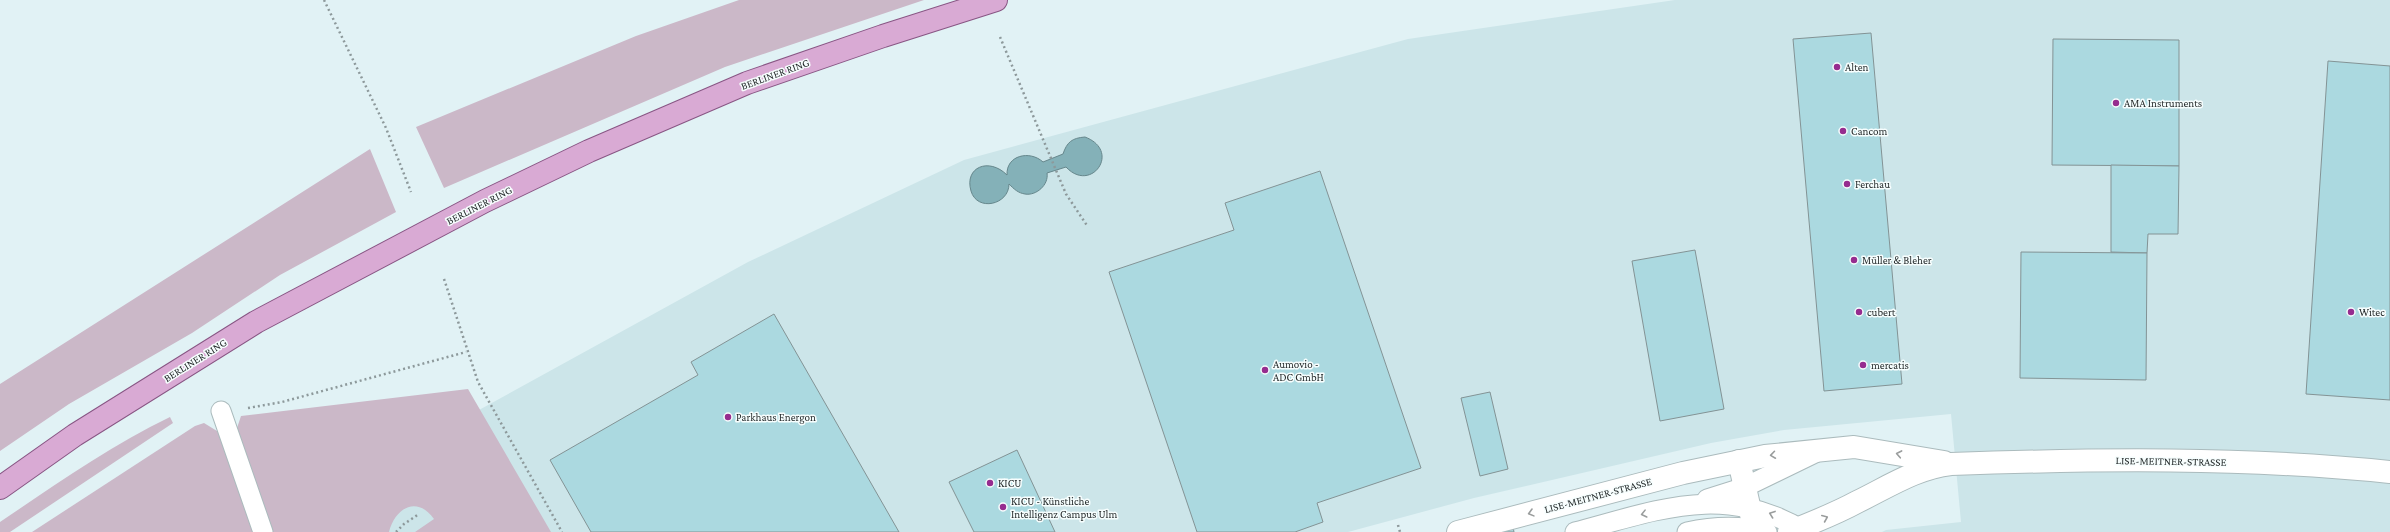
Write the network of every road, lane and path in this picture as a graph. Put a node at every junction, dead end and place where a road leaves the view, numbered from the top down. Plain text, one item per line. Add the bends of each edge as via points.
1 (324, 0) edge
2 (996, 0) edge
3 (1000, 37) dead end
4 (411, 192) dead end
5 (1088, 227) dead end
6 (444, 280) dead end
7 (466, 352) junction
8 (221, 410) joint
9 (1826, 448) junction
10 (1739, 461) junction
11 (1951, 464) junction
12 (2390, 472) edge
13 (1745, 487) junction
14 (0, 488) edge
15 (1669, 508) junction
16 (1749, 508) junction
17 (419, 514) dead end
18 (1398, 525) dead end
19 (1759, 531) edge
20 (1798, 531) edge
21 (263, 532) edge
22 (396, 532) edge
23 (562, 532) edge
24 (1400, 532) edge
25 (1458, 532) edge
26 (1575, 532) edge
27 (1687, 532) edge

1 - 4 path via 386,128
2 - 14 main road, BERLINER RING via 747,83 589,151 485,201 256,322 75,435
3 - 5 path via 1066,194
6 - 7 path
7 - 8 path via 282,402
7 - 23 path via 489,405
8 - 21 lane
9 -> 10 street, LISE-MEITNER-STRASSE
11 -> 9 street, LISE-MEITNER-STRASSE via 1866,448
9 - 13 lane
10 - 13 street
10 -> 25 street, LISE-MEITNER-STRASSE via 1682,473
11 - 12 street, LISE-MEITNER-STRASSE via 2195,461
20 -> 11 street, LISE-MEITNER-STRASSE via 1905,477 1933,467
13 - 15 lane
13 - 16 street
15 - 16 lane via 1714,503
15 -> 26 lane
16 - 19 street
20 -> 16 lane via 1779,517
17 - 22 path
18 - 24 path
19 - 27 lane via 1711,527

